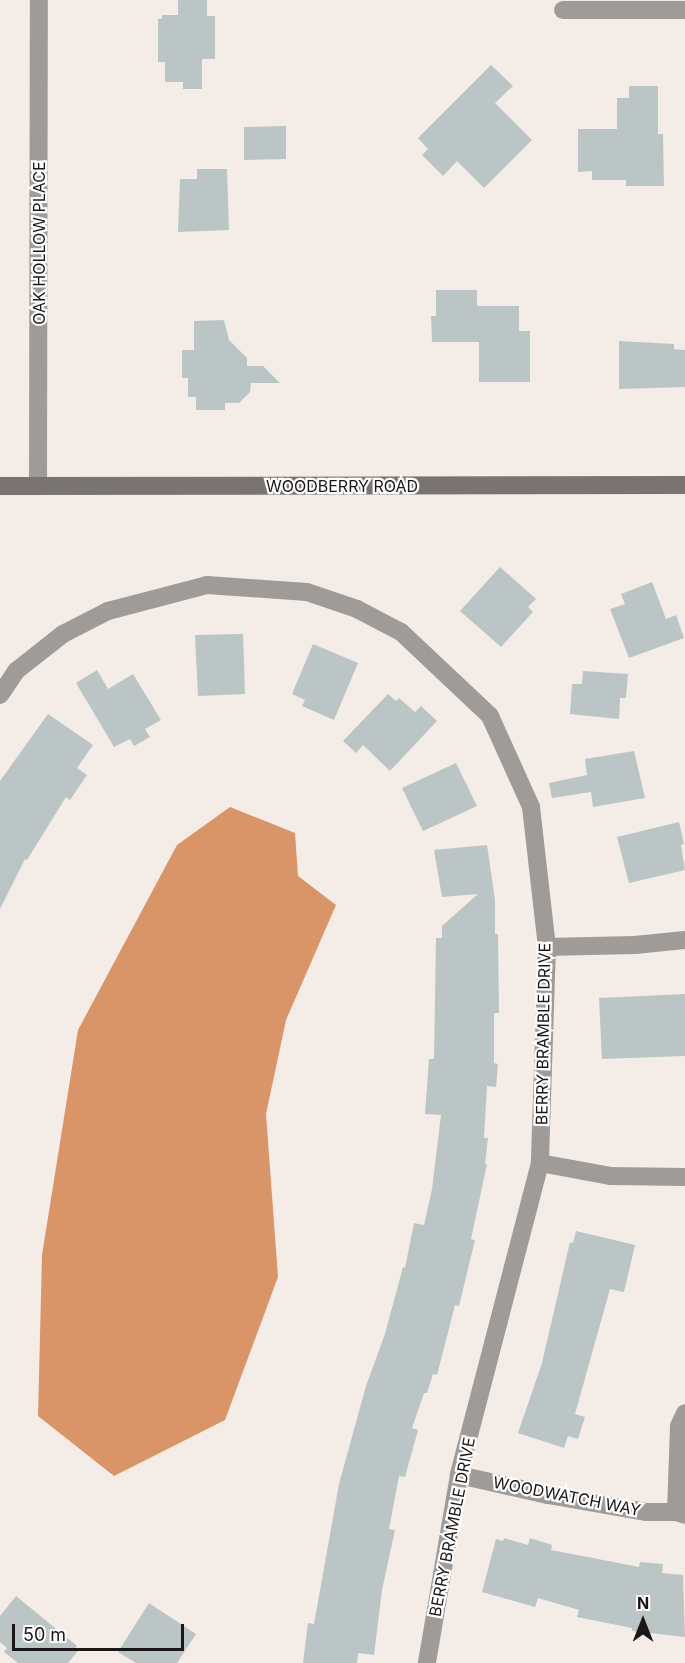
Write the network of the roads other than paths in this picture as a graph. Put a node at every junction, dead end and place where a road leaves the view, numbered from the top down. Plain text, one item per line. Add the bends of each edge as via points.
1 (39, 0) edge
2 (563, 10) dead end
3 (685, 10) edge
4 (685, 485) edge
5 (0, 486) edge
6 (38, 486) junction
7 (0, 695) edge
8 (685, 940) edge
9 (547, 947) junction
10 (540, 1163) junction
11 (685, 1176) edge
12 (685, 1413) edge
13 (459, 1475) junction
14 (680, 1514) edge
15 (427, 1663) edge

1 - 6 street, OAK HOLLOW PLACE
2 - 3 street
4 - 6 street, WOODBERRY ROAD
5 - 6 street, WOODBERRY ROAD
7 - 9 street, BERRY BRAMBLE DRIVE via 16,671 63,634 108,611 207,585 307,592 357,609 401,632 490,716 531,807
8 - 9 street
9 - 10 street, BERRY BRAMBLE DRIVE
10 - 11 street via 610,1176
10 - 13 street, BERRY BRAMBLE DRIVE
12 - 14 street, WOODWATCH WAY via 679,1426
13 - 14 street, WOODWATCH WAY via 548,1496
13 - 15 street, BERRY BRAMBLE DRIVE

